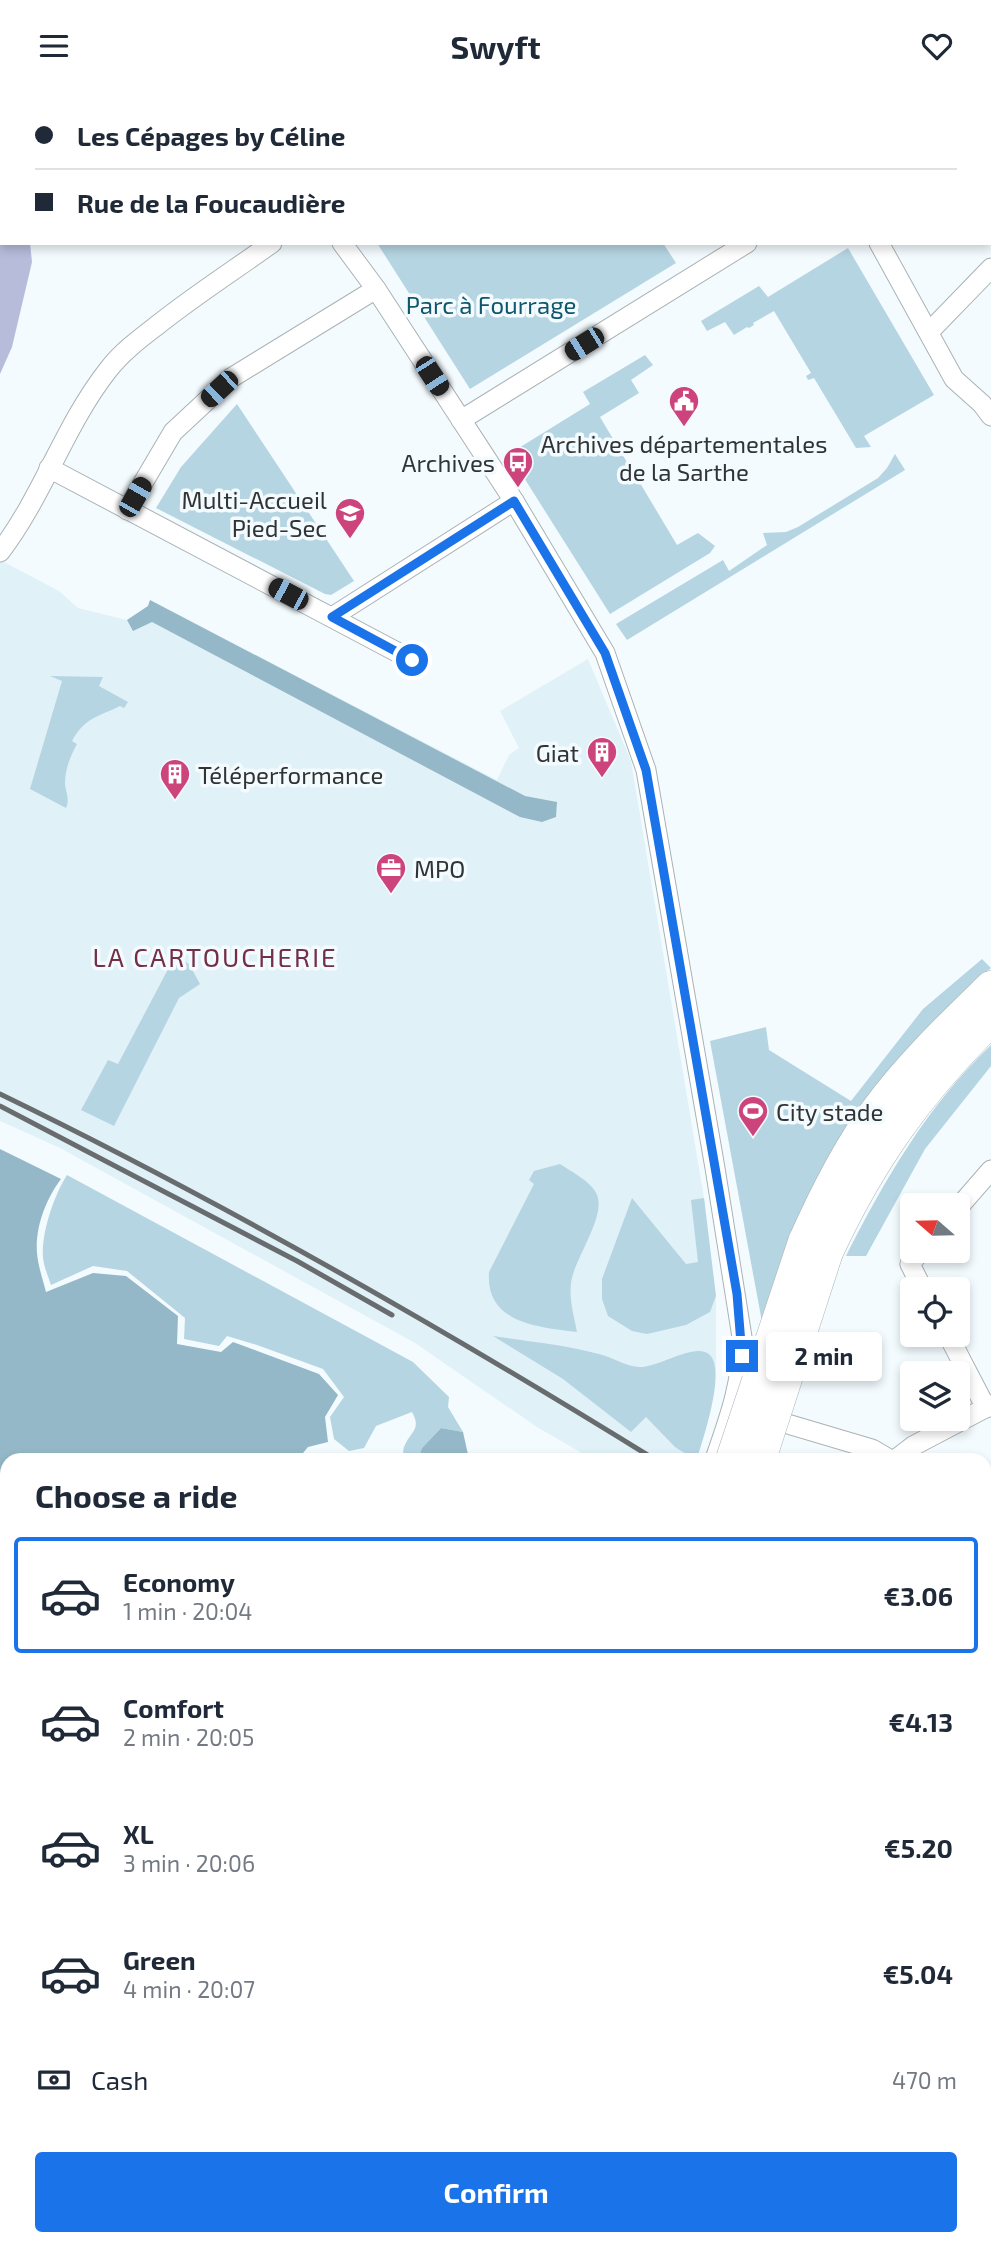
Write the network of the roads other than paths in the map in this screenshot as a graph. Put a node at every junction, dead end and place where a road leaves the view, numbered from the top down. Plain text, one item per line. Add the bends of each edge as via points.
1 (269, 245) edge
2 (343, 245) edge
3 (744, 245) edge
4 (880, 245) edge
5 (991, 268) edge
6 (376, 289) junction
7 (930, 331) junction
8 (991, 416) edge
9 (461, 421) junction
10 (49, 468) junction
11 (514, 501) junction
12 (127, 510) junction
13 (0, 552) edge
14 (332, 617) junction
15 (412, 660) dead end
16 (991, 987) edge
17 (991, 1020) edge
18 (991, 1170) edge
19 (970, 1194) edge
20 (815, 1247) junction
21 (955, 1347) edge
22 (989, 1406) edge
23 (732, 1408) junction
24 (717, 1453) edge
25 (734, 1453) edge
26 (762, 1453) edge
27 (879, 1453) edge
28 (904, 1453) edge

1 - 10 street via 132,344 79,412
2 - 6 street
3 - 9 street
4 - 7 street
5 - 7 street
6 - 9 street
6 - 12 street via 225,383 173,432
7 - 8 street via 954,379
9 - 11 street
10 - 12 street
10 - 13 street via 19,527
11 - 14 street
11 - 23 street via 605,653 646,770 737,1294 742,1356
12 - 14 street
14 - 15 street
16 - 20 main road via 937,1039 875,1112 823,1200
17 - 20 main road via 919,1097
18 - 19 street
20 - 25 main road, bridge via 781,1305
20 - 26 main road, bridge
21 - 22 street
22 - 28 street
23 - 24 street
23 - 27 street

